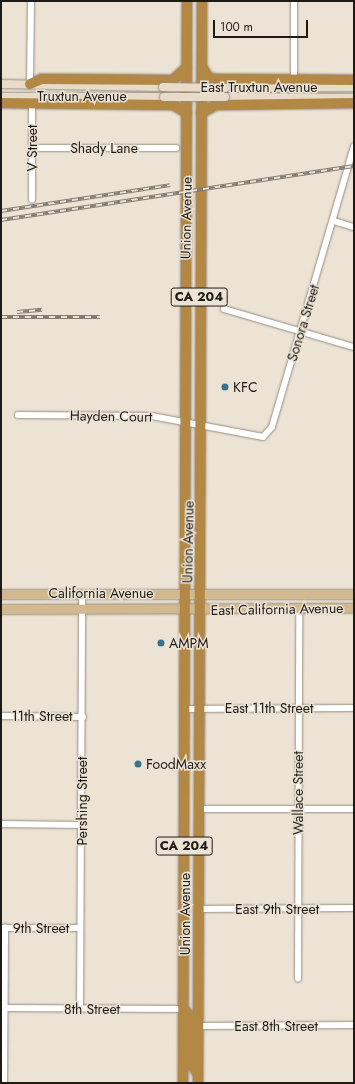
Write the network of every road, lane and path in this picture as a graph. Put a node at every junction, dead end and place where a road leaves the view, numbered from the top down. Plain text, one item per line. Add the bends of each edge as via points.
1 (31, 1) edge
2 (187, 1) edge
3 (202, 1) edge
4 (294, 1) edge
5 (187, 67) junction
6 (202, 67) junction
7 (216, 79) junction
8 (173, 80) junction
9 (294, 80) junction
10 (354, 80) edge
11 (1, 84) edge
12 (30, 84) junction
13 (163, 87) joint
14 (354, 87) edge
15 (1, 92) edge
16 (354, 93) edge
17 (164, 96) joint
18 (1, 97) edge
19 (326, 97) junction
20 (354, 98) edge
21 (32, 100) junction
22 (1, 103) edge
23 (354, 103) edge
24 (216, 104) junction
25 (173, 105) junction
26 (187, 113) junction
27 (201, 113) junction
28 (354, 147) edge
29 (32, 148) junction
30 (176, 148) dead end
31 (32, 200) dead end
32 (334, 221) junction
33 (354, 227) edge
34 (224, 309) dead end
35 (301, 331) junction
36 (354, 347) edge
37 (18, 415) dead end
38 (186, 422) junction
39 (203, 425) junction
40 (185, 593) junction
41 (201, 593) junction
42 (1, 594) edge
43 (82, 594) junction
44 (354, 594) edge
45 (354, 601) edge
46 (299, 608) junction
47 (323, 608) junction
48 (354, 608) edge
49 (1, 609) edge
50 (82, 609) junction
51 (201, 609) junction
52 (185, 610) junction
53 (299, 708) junction
54 (354, 708) edge
55 (184, 709) junction
56 (201, 709) junction
57 (1, 716) edge
58 (83, 717) junction
59 (354, 808) edge
60 (200, 809) junction
61 (298, 809) junction
62 (1, 824) edge
63 (82, 825) junction
64 (354, 908) edge
65 (200, 909) junction
66 (298, 909) junction
67 (3, 928) edge
68 (80, 928) junction
69 (298, 979) dead end
70 (3, 1008) edge
71 (80, 1009) junction
72 (184, 1009) junction
73 (354, 1025) edge
74 (198, 1026) junction
75 (198, 1079) edge
76 (4, 1083) edge
77 (183, 1083) edge

1 - 12 street
2 - 5 highway, Union Avenue / CA 204
3 - 6 highway, Union Avenue / CA 204
4 - 9 street
5 - 8 highway
5 - 26 highway, Union Avenue / CA 204
6 - 7 highway via 209,78
6 - 27 highway, Union Avenue / CA 204
7 - 9 highway
7 - 24 highway
8 - 12 highway via 42,79
8 - 25 highway
9 - 10 highway
11 - 12 main road, Truxtun Avenue
12 - 13 main road, Truxtun Avenue
12 - 15 main road via 20,91
13 - 14 main road, East Truxtun Avenue, bridge
16 - 19 main road
17 - 19 main road, East Truxtun Avenue, bridge
17 - 21 main road, Truxtun Avenue
18 - 21 main road, Truxtun Avenue
19 - 20 main road, East Truxtun Avenue
21 - 22 highway
21 - 25 highway
21 - 29 street, V Street
23 - 24 highway
24 - 27 highway
25 - 26 highway
26 - 38 highway, Union Avenue / CA 204
27 - 39 highway, Union Avenue / CA 204 via 199,299
28 - 32 street, Sonora Street
29 - 30 street, Shady Lane
29 - 31 street, V Street
32 - 33 street
32 - 35 street, Sonora Street
34 - 35 street
35 - 36 street
35 - 39 street, Sonora Street via 272,427 263,437 247,437
37 - 38 street, Hayden Court via 152,416
38 - 39 street, Hayden Court
38 - 40 highway, Union Avenue / CA 204
39 - 41 highway, Union Avenue / CA 204
40 - 41 main road, California Avenue
40 - 43 main road, California Avenue
40 - 52 highway, Union Avenue / CA 204
41 - 44 main road, East California Avenue
41 - 51 highway, Union Avenue / CA 204
42 - 43 main road, California Avenue
43 - 50 street, Pershing Street
45 - 47 main road via 332,601
46 - 47 main road, East California Avenue
46 - 51 main road, East California Avenue
46 - 53 street, Wallace Street
47 - 48 main road, East California Avenue
49 - 50 main road, California Avenue
50 - 52 main road, California Avenue
50 - 58 street, Pershing Street
51 - 52 main road, California Avenue
51 - 56 highway, Union Avenue / CA 204
52 - 55 highway, Union Avenue / CA 204
53 - 54 street, East 11th Street
53 - 56 street, East 11th Street
53 - 61 street, Wallace Street
55 - 56 street, East 11th Street
55 - 72 highway, Union Avenue / CA 204
56 - 60 highway, Union Avenue / CA 204
57 - 58 street, 11th Street
58 - 63 street, Pershing Street
59 - 61 street
60 - 61 street
60 - 65 highway, Union Avenue / CA 204
61 - 66 street, Wallace Street
62 - 63 street
63 - 68 street, Pershing Street
64 - 66 street, East 9th Street
65 - 66 street, East 9th Street
65 - 74 highway, Union Avenue / CA 204
66 - 69 street, Wallace Street
67 - 68 street, 9th Street
67 - 70 street
68 - 71 street, Pershing Street
70 - 71 street, 8th Street
70 - 76 street
71 - 72 street, 8th Street
72 - 75 highway via 190,1018 191,1063
72 - 77 highway, Union Avenue / CA 204
73 - 74 street, East 8th Street
74 - 75 highway, Union Avenue / CA 204

